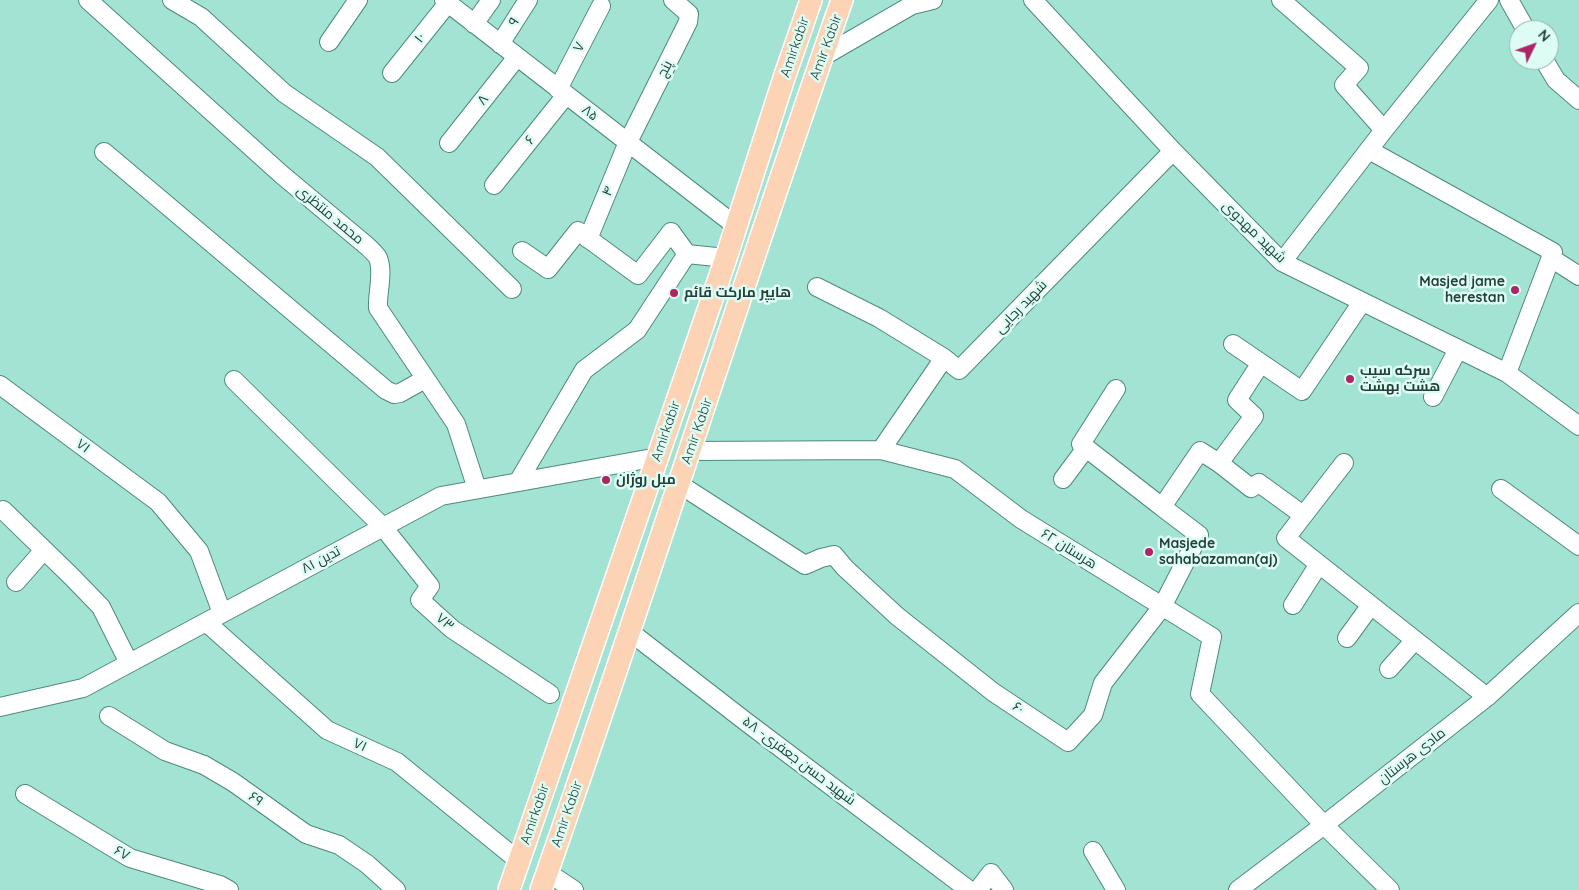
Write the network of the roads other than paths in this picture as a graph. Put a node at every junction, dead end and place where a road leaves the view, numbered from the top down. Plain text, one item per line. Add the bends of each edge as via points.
1 (88, 0) edge
2 (172, 0) edge
3 (358, 0) edge
4 (491, 0) edge
5 (528, 0) edge
6 (673, 0) edge
7 (811, 0) edge
8 (842, 0) edge
9 (934, 0) edge
10 (1032, 0) edge
11 (1281, 0) edge
12 (1489, 0) edge
13 (1509, 0) edge
14 (446, 2) edge
15 (601, 6) dead end
16 (1520, 20) edge
17 (474, 24) junction
18 (329, 42) dead end
19 (500, 44) junction
20 (822, 56) junction
21 (517, 57) junction
22 (1550, 70) edge
23 (392, 73) dead end
24 (784, 78) junction
25 (810, 89) junction
26 (562, 92) junction
27 (1579, 100) edge
28 (773, 113) junction
29 (799, 122) junction
30 (1384, 130) junction
31 (628, 142) junction
32 (449, 143) dead end
33 (1369, 150) junction
34 (1173, 151) junction
35 (104, 152) dead end
36 (494, 184) dead end
37 (736, 226) junction
38 (588, 239) junction
39 (522, 251) dead end
40 (687, 254) junction
41 (726, 258) junction
42 (1551, 258) junction
43 (1282, 262) junction
44 (1579, 276) edge
45 (817, 287) dead end
46 (512, 289) dead end
47 (1362, 302) junction
48 (1233, 344) dead end
49 (1458, 349) junction
50 (944, 358) junction
51 (1261, 363) junction
52 (1507, 373) junction
53 (426, 379) junction
54 (234, 380) dead end
55 (0, 385) edge
56 (1116, 390) dead end
57 (1433, 396) dead end
58 (1579, 426) edge
59 (1086, 448) junction
60 (881, 450) junction
61 (690, 451) junction
62 (658, 457) junction
63 (1344, 463) dead end
64 (1220, 464) junction
65 (1063, 479) dead end
66 (518, 482) junction
67 (679, 484) junction
68 (477, 489) junction
69 (1501, 489) dead end
70 (1162, 507) junction
71 (3, 510) dead end
72 (1303, 515) junction
73 (383, 527) junction
74 (1579, 546) edge
75 (44, 550) junction
76 (1319, 564) junction
77 (16, 582) dead end
78 (1293, 605) dead end
79 (1371, 605) junction
80 (1162, 607) junction
81 (222, 613) junction
82 (1579, 613) edge
83 (206, 622) junction
84 (629, 631) junction
85 (1347, 638) dead end
86 (1415, 640) junction
87 (130, 663) junction
88 (1389, 669) dead end
89 (550, 694) dead end
90 (1487, 697) junction
91 (0, 707) edge
92 (110, 716) dead end
93 (25, 794) dead end
94 (1324, 825) junction
95 (1093, 851) dead end
96 (519, 861) junction
97 (544, 881) edge
98 (229, 890) edge
99 (396, 890) edge
100 (509, 890) edge
101 (574, 890) edge
102 (969, 890) edge
103 (978, 890) edge
104 (1004, 890) edge
105 (1116, 890) edge
106 (1238, 890) edge
107 (1390, 890) edge

1 - 53 street, محمد منتظری via 378,258 378,308
2 - 46 street via 201,17 284,93 377,156
3 - 18 street
4 - 17 street
5 - 19 street, ۹
6 - 31 street, پنج via 689,14 688,22
7 - 24 main road, Amirkabir
8 - 20 main road, Amir Kabir
9 - 20 street via 912,5
10 - 34 street, شهید مهدوی
11 - 30 street via 1359,68 1344,86
12 - 30 street
13 - 16 street
14 - 17 street, ۸۵
14 - 23 street, ۱۰
15 - 26 street, ۷
17 - 19 street, ۸۵
19 - 21 street, ۸۵
20 - 25 main road, Amir Kabir
21 - 26 street, ۸۵
21 - 32 street, ۸
22 - 27 street via 1556,80
24 - 25 main road
24 - 28 main road, Amirkabir
25 - 29 main road, Amir Kabir
26 - 31 street, ۸۵
26 - 36 street, ۶
28 - 29 main road
28 - 37 main road, Amirkabir
29 - 61 main road, Amir Kabir
30 - 33 street
31 - 37 street, ۸۵
31 - 38 street, ۴
33 - 42 street via 1553,252
33 - 43 street
34 - 43 street, شهید مهدوی
34 - 50 street, شهید رجایی via 959,370
35 - 53 street via 386,390 400,393
37 - 41 main road, Amirkabir
38 - 39 street via 578,231 548,269
38 - 40 street via 638,275 671,232
40 - 41 street
40 - 66 street via 637,330 584,370
41 - 62 main road, Amirkabir
42 - 44 street
42 - 52 street
43 - 47 street, شهید مهدوی
45 - 50 street via 879,318
47 - 49 street, شهید مهدوی
47 - 51 street via 1302,391
48 - 51 street
49 - 52 street, شهید مهدوی
49 - 57 street
50 - 60 street
51 - 64 street via 1236,400 1254,416
52 - 58 street, شهید مهدوی
53 - 68 street, محمد منتظری via 456,424
54 - 73 street
55 - 81 street, ۷۱ via 158,502 199,551
56 - 59 street via 1080,444
59 - 65 street
59 - 70 street
60 - 61 street, هرستان ۶۲
60 - 80 street, هرستان ۶۲ via 955,469 1021,519
61 - 67 main road, Amir Kabir
62 - 66 street, تدین ۸۱
62 - 96 main road, Amirkabir
63 - 72 street
64 - 70 street via 1200,452
64 - 72 street via 1251,488 1259,483
66 - 68 street, تدین ۸۱
67 - 80 street, ۶۰ via 805,565 834,555 897,616 993,692 1068,742 1093,715 1103,683
67 - 84 main road, Amir Kabir
68 - 73 street, تدین ۸۱ via 441,496
69 - 74 street
70 - 80 street, ۶۰ via 1199,535
71 - 75 street
72 - 76 street via 1286,538
73 - 81 street, تدین ۸۱
73 - 89 street, ۷۳ via 430,586 420,600 452,629
75 - 77 street
75 - 87 street via 101,607
76 - 78 street
76 - 79 street
79 - 85 street
79 - 86 street
80 - 94 street, هرستان ۶۲ via 1212,637 1200,694
81 - 83 street, تدین ۸۱
82 - 90 street, مادی هرستان
83 - 87 street, تدین ۸۱
83 - 96 street, ۷۱ via 327,730 397,762
84 - 97 main road, Amir Kabir
84 - 102 street, شهید حسن جعفری- ۵۸
86 - 88 street
86 - 90 street
87 - 91 street, تدین ۸۱ via 83,688
90 - 94 street, مادی هرستان
92 - 99 street, ۶۹ via 165,751 204,765 233,782 306,834 339,845
93 - 98 street, ۶۷ via 130,858
94 - 106 street, مادی هرستان
94 - 107 street
95 - 105 street
96 - 100 main road, Amirkabir
97 - 101 street
103 - 104 street via 992,873

